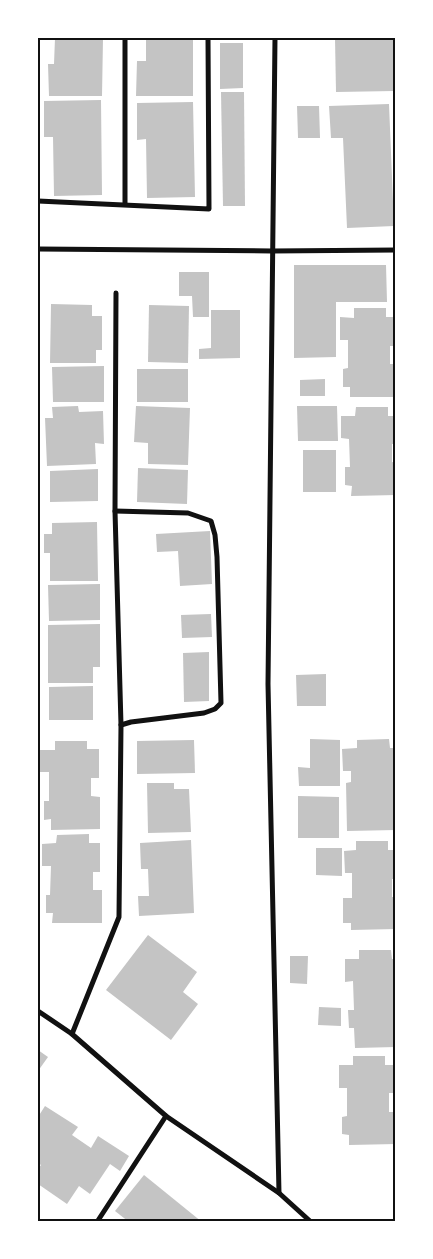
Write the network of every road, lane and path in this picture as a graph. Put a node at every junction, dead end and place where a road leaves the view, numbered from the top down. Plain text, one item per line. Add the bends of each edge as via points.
1 (125, 38) edge
2 (208, 38) edge
3 (275, 38) edge
4 (38, 201) edge
5 (125, 204) junction
6 (38, 249) edge
7 (396, 250) edge
8 (272, 251) junction
9 (116, 293) dead end
10 (115, 511) junction
11 (121, 725) junction
12 (38, 1011) edge
13 (72, 1034) junction
14 (166, 1116) junction
15 (279, 1193) junction
16 (97, 1222) edge
17 (311, 1222) edge

1 - 5 street
2 - 5 street via 209,208
3 - 8 street
4 - 5 street
6 - 8 street
7 - 8 street
8 - 15 street via 268,684
9 - 10 street
10 - 11 street
10 - 11 street via 188,513 211,521 215,535 221,702 204,713
11 - 13 street via 119,917
12 - 13 street
13 - 14 street
14 - 15 street
14 - 16 street
15 - 17 street

